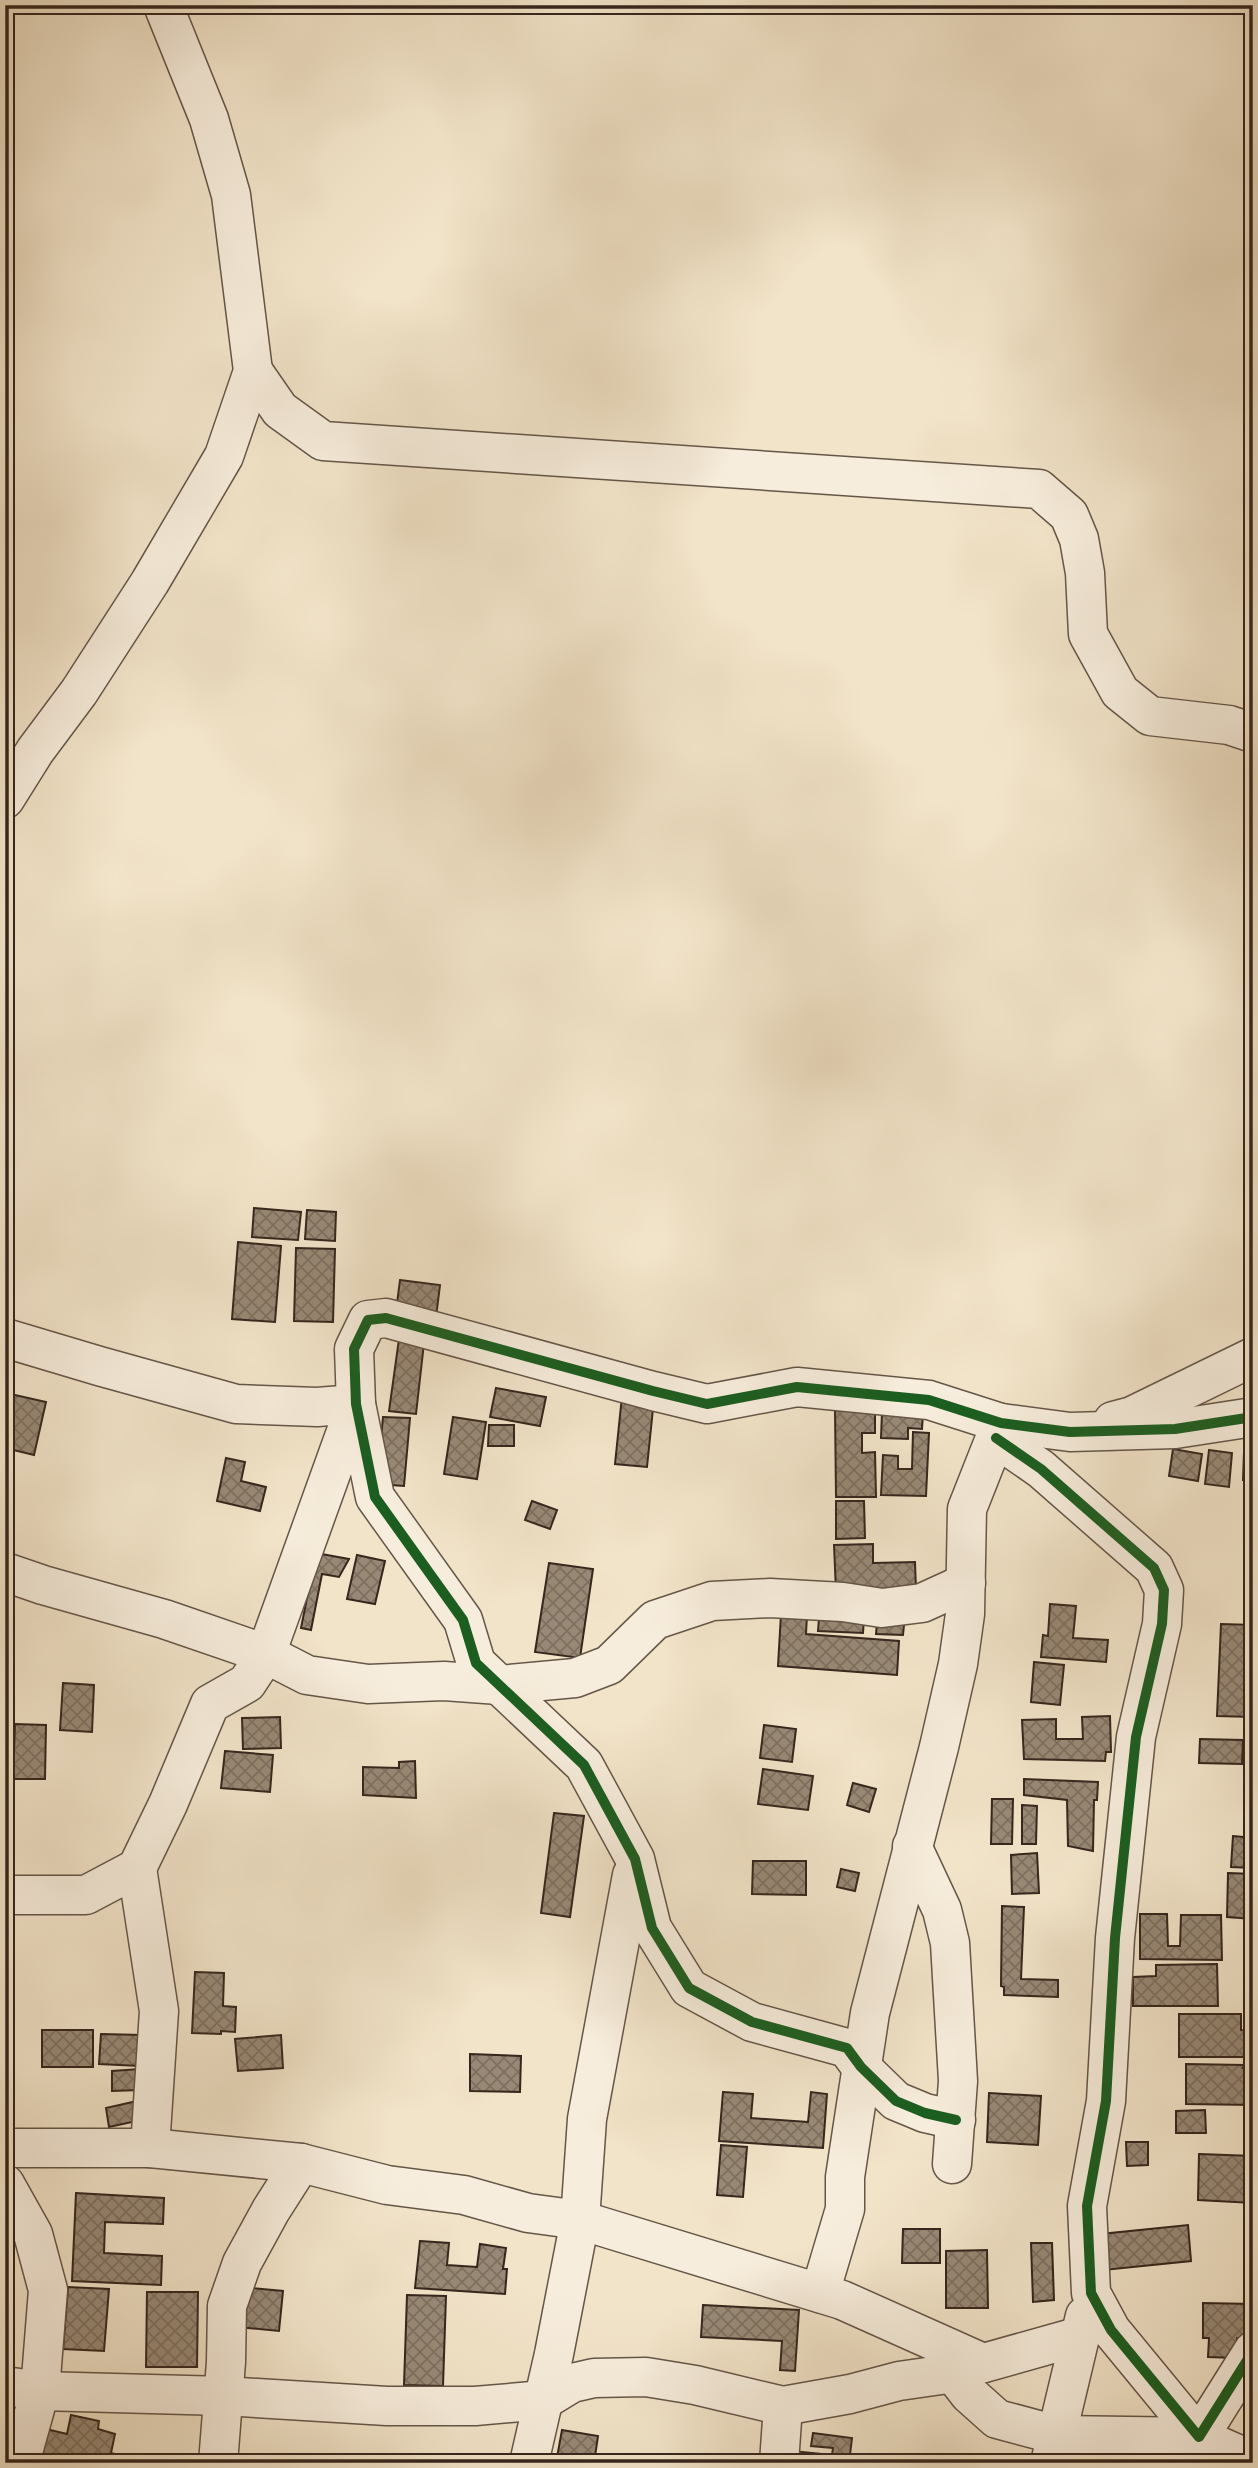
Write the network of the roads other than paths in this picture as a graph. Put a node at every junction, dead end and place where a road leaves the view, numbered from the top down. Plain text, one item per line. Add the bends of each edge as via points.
1 (163, 5) edge
2 (253, 371) junction
3 (1253, 733) edge
4 (5, 799) edge
5 (5, 1338) edge
6 (1253, 1357) edge
7 (356, 1404) junction
8 (1253, 1417) edge
9 (998, 1431) junction
10 (1070, 1432) junction
11 (5, 1572) edge
12 (966, 1583) junction
13 (266, 1654) junction
14 (499, 1685) junction
15 (912, 1846) junction
16 (635, 1859) junction
17 (137, 1868) junction
18 (5, 1895) edge
19 (861, 2067) junction
20 (956, 2120) junction
21 (5, 2148) edge
22 (150, 2148) junction
23 (301, 2163) junction
24 (952, 2164) dead end
25 (5, 2184) edge
26 (580, 2220) junction
27 (820, 2293) junction
28 (1091, 2293) junction
29 (1080, 2336) junction
30 (1253, 2351) edge
31 (968, 2368) junction
32 (23, 2388) edge
33 (224, 2396) junction
34 (544, 2400) junction
35 (783, 2406) junction
36 (1199, 2437) junction
37 (1053, 2449) edge
38 (1253, 2461) edge
39 (20, 2463) edge
40 (218, 2463) edge
41 (529, 2463) edge
42 (779, 2463) edge

1 - 2 street via 209,119 231,195
2 - 3 street via 280,410 323,440 1039,489 1069,515 1079,539 1088,635 1120,692 1150,716 1229,725
2 - 4 street via 224,456 150,582
5 - 7 street via 236,1404
6 - 10 street via 1132,1416
7 - 9 street via 354,1349 368,1320 386,1318 707,1404 797,1387 929,1400
7 - 13 street
7 - 14 street via 375,1497 463,1620 476,1663
8 - 10 street via 1175,1429
9 - 10 street
9 - 12 street via 967,1509
9 - 28 street via 1154,1569 1164,1590 1162,1624 1136,1737 1115,1938 1106,2101 1087,2206
11 - 13 street
12 - 14 street via 922,1603 882,1608 770,1598 712,1601 656,1620 609,1665 575,1678
12 - 15 street via 958,1664
13 - 14 street via 307,1675 368,1684 444,1681
13 - 17 street via 247,1683 210,1704
14 - 16 street via 584,1765
15 - 19 street
15 - 20 street via 942,1910 950,1943
16 - 19 street via 652,1928 689,1988 752,2022 847,2048
16 - 26 street via 587,2119
17 - 18 street via 86,1895
17 - 22 street via 159,2011
19 - 20 street via 896,2101
19 - 27 street via 845,2209
20 - 24 street
21 - 22 street
22 - 23 street
23 - 26 street via 387,2185 464,2195 528,2213
23 - 33 street via 242,2263 227,2306
25 - 32 street via 33,2234 47,2290
26 - 27 street
26 - 34 street
27 - 31 street via 842,2300
28 - 29 street
28 - 36 street via 1111,2330
29 - 31 street
29 - 37 street
30 - 36 street
31 - 35 street
31 - 37 street via 969,2394 997,2419
32 - 33 street
32 - 39 street
33 - 34 street via 387,2406
33 - 40 street
34 - 35 street via 572,2383 594,2378 646,2377
34 - 41 street
35 - 42 street
36 - 37 street
36 - 38 street

